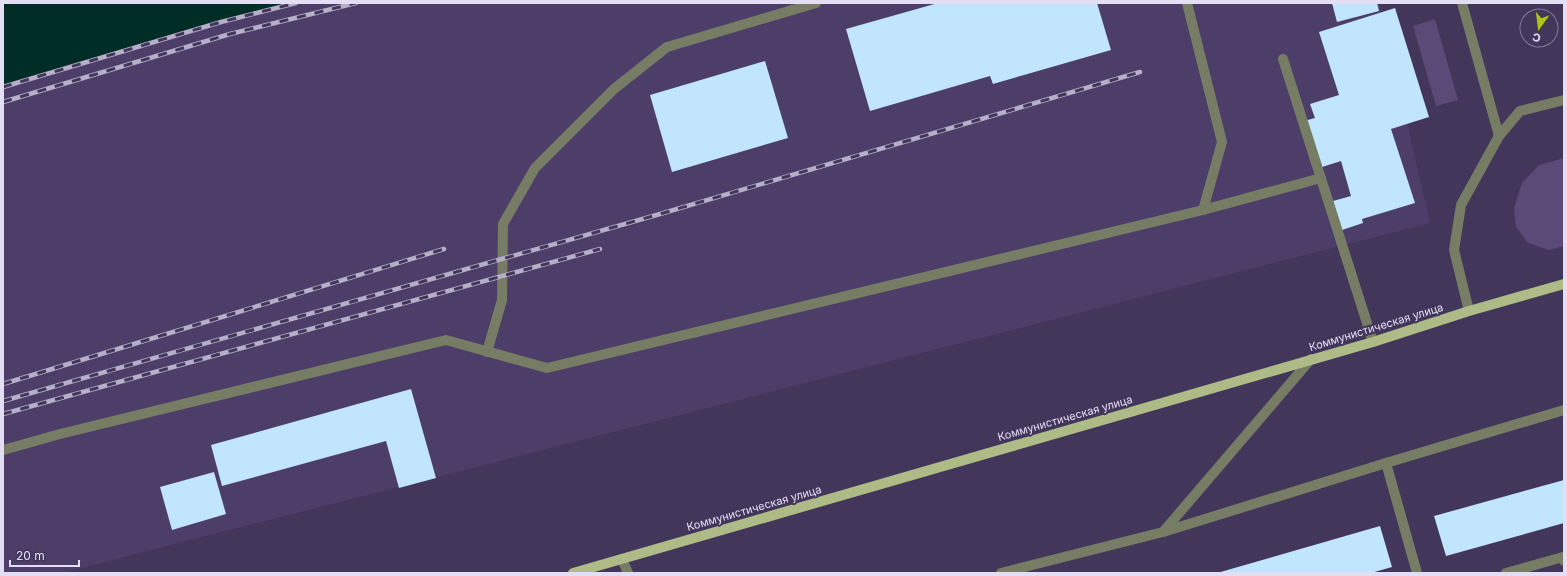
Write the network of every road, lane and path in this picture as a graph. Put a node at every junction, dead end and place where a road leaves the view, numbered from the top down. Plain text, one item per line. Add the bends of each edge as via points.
1 (816, 3) edge
2 (1187, 3) edge
3 (1462, 3) edge
4 (1283, 59) dead end
5 (1564, 100) edge
6 (1499, 136) junction
7 (1321, 178) junction
8 (1203, 210) junction
9 (1564, 284) edge
10 (1469, 310) junction
11 (1373, 342) junction
12 (488, 352) junction
13 (1311, 359) junction
14 (1564, 410) edge
15 (3, 450) edge
16 (1386, 463) junction
17 (1163, 532) junction
18 (622, 559) junction
19 (1564, 561) edge
20 (573, 573) edge
21 (628, 573) edge
22 (1001, 573) edge
23 (1417, 573) edge
24 (1506, 573) edge

1 - 12 street via 667,47 614,89 536,168 503,224 502,300
2 - 8 street via 1222,142
3 - 6 street
4 - 7 street
5 - 6 street via 1520,112
6 - 10 street via 1461,205 1454,250
7 - 8 street
7 - 11 street
8 - 12 street via 547,368
9 - 10 main road, Коммунистическая улица
10 - 11 main road, Коммунистическая улица
11 - 13 main road, Коммунистическая улица
12 - 15 street via 446,340
13 - 17 street
13 - 18 main road, Коммунистическая улица
14 - 16 street
16 - 17 street
16 - 23 street
17 - 22 street
18 - 20 main road, Коммунистическая улица
18 - 21 street
19 - 24 street via 1563,557

